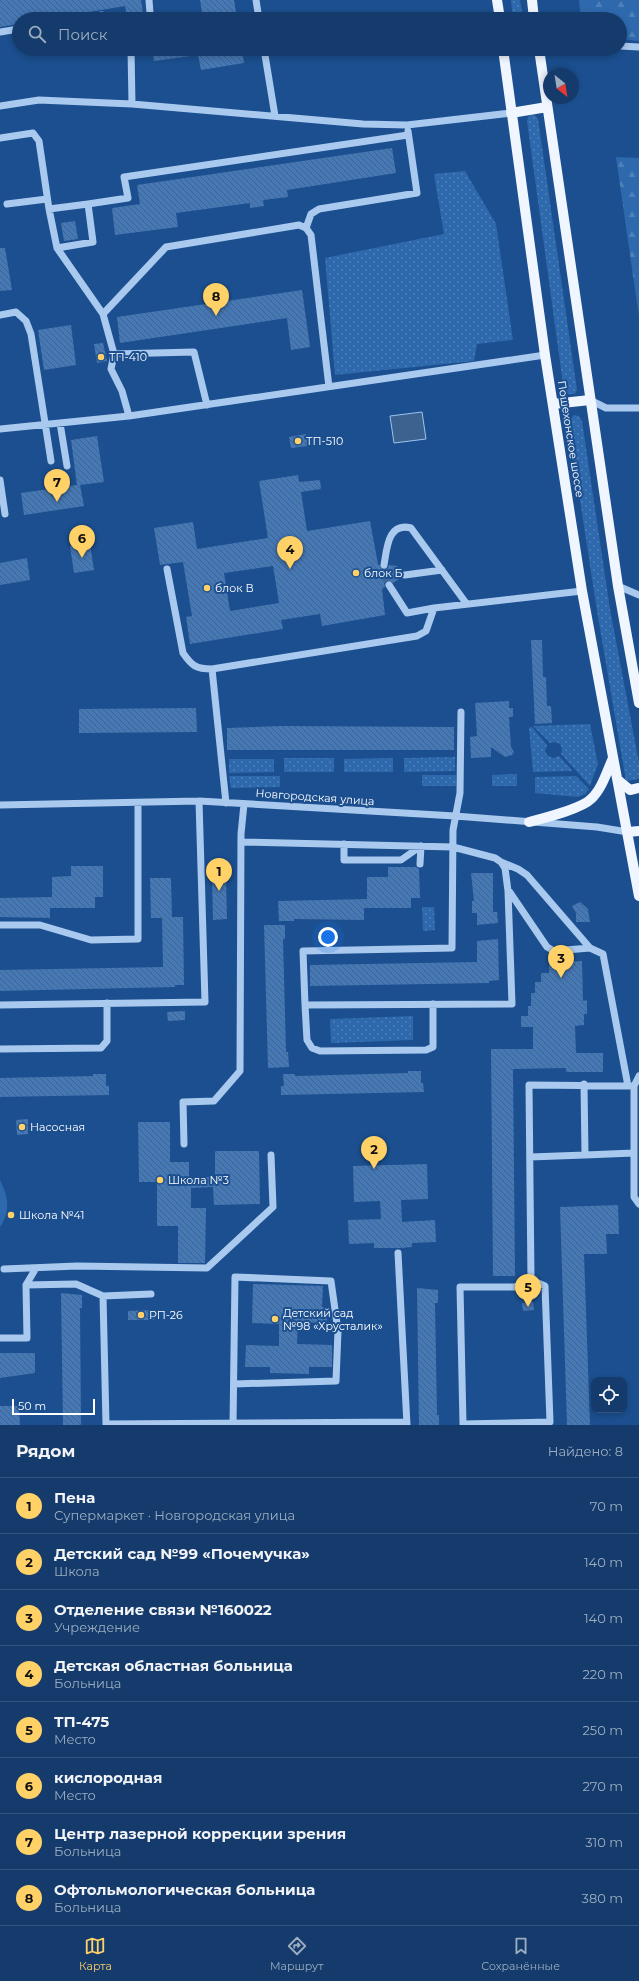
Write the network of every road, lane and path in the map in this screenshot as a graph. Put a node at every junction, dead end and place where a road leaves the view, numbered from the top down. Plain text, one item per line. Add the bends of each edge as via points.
1 (149, 0) edge
2 (256, 0) edge
3 (497, 0) edge
4 (532, 0) edge
5 (150, 12) edge
6 (258, 12) edge
7 (499, 12) edge
8 (533, 12) edge
9 (12, 30) edge
10 (0, 32) edge
11 (627, 46) edge
12 (639, 47) edge
13 (131, 56) edge
14 (265, 56) edge
15 (504, 56) edge
16 (539, 56) edge
17 (132, 104) junction
18 (0, 106) edge
19 (547, 107) junction
20 (511, 113) junction
21 (275, 116) junction
22 (407, 125) junction
23 (408, 135) junction
24 (0, 138) edge
25 (47, 199) junction
26 (7, 204) dead end
27 (88, 204) junction
28 (49, 209) junction
29 (306, 228) junction
30 (57, 248) junction
31 (103, 314) junction
32 (0, 315) edge
33 (114, 354) junction
34 (545, 355) junction
35 (329, 387) junction
36 (590, 400) junction
37 (553, 404) junction
38 (207, 405) junction
39 (639, 408) edge
40 (129, 416) junction
41 (60, 422) junction
42 (46, 424) junction
43 (0, 429) edge
44 (51, 460) dead end
45 (67, 466) dead end
46 (0, 480) edge
47 (5, 514) dead end
48 (384, 565) tunnel mouth
49 (167, 569) dead end
50 (442, 570) junction
51 (405, 575) dead end
52 (389, 585) tunnel mouth
53 (618, 586) junction
54 (582, 591) junction
55 (639, 595) edge
56 (466, 603) junction
57 (434, 608) junction
58 (212, 668) junction
59 (639, 703) edge
60 (461, 712) dead end
61 (613, 758) junction
62 (618, 780) junction
63 (639, 788) edge
64 (199, 802) junction
65 (138, 803) junction
66 (226, 803) junction
67 (244, 804) junction
68 (0, 805) edge
69 (455, 816) junction
70 (529, 822) junction
71 (639, 830) edge
72 (628, 832) junction
73 (241, 842) junction
74 (344, 844) junction
75 (421, 846) junction
76 (454, 847) junction
77 (501, 862) junction
78 (420, 864) dead end
79 (508, 891) junction
80 (639, 895) edge
81 (0, 925) edge
82 (590, 948) junction
83 (107, 1003) junction
84 (305, 1004) junction
85 (433, 1004) junction
86 (0, 1005) edge
87 (0, 1049) edge
88 (639, 1076) edge
89 (584, 1084) junction
90 (631, 1086) junction
91 (184, 1144) dead end
92 (634, 1153) junction
93 (271, 1155) dead end
94 (585, 1155) junction
95 (530, 1157) junction
96 (639, 1204) edge
97 (398, 1253) dead end
98 (36, 1268) junction
99 (4, 1269) dead end
100 (531, 1280) junction
101 (26, 1285) junction
102 (151, 1294) dead end
103 (103, 1296) junction
104 (0, 1338) edge
105 (234, 1384) junction
106 (233, 1424) edge
107 (407, 1424) edge

1 - 5 street
2 - 6 street
3 - 7 main road
4 - 8 main road
9 - 10 street
11 - 12 street
13 - 17 street
14 - 21 street
15 - 20 main road, Пошехонское шоссе
16 - 19 main road
17 - 18 street via 39,100
17 - 21 street
19 - 20 main road
19 - 36 main road
20 - 22 street
20 - 34 main road, Пошехонское шоссе
21 - 22 street
22 - 23 street
23 - 27 street via 124,177 128,198
23 - 29 street via 417,193 319,209 311,214
24 - 25 street via 33,133 39,141
25 - 26 street
25 - 28 street
27 - 28 street
27 - 30 street via 93,242
28 - 30 street
29 - 31 street via 300,225 166,246
29 - 35 street via 311,235
30 - 31 street
31 - 33 street
32 - 42 street via 16,312 26,321 31,334
33 - 38 street via 194,352
33 - 40 street via 111,369 122,391
34 - 35 street
34 - 37 main road, Пошехонское шоссе
35 - 38 street
36 - 37 main road
36 - 39 street via 606,408
36 - 53 main road
37 - 54 main road, Пошехонское шоссе
38 - 40 street
40 - 41 street
41 - 42 street
41 - 45 street
42 - 43 street
42 - 44 street
46 - 47 street
48 - 50 street via 389,538 395,529 404,526 411,528
49 - 58 street via 183,653 189,662 199,669
50 - 51 street
50 - 56 street
52 - 57 street via 407,613
53 - 55 street
53 - 59 main road
54 - 56 street
54 - 61 main road, Пошехонское шоссе
56 - 57 street
57 - 58 street via 426,631 417,636
58 - 66 street
60 - 69 street via 460,793
61 - 62 main road, Пошехонское шоссе
61 - 70 main road via 603,782 591,800
62 - 63 main road via 630,790
62 - 72 main road, Пошехонское шоссе
64 - 65 street, Новгородская улица
64 - 66 street, Новгородская улица
64 - 83 street via 205,1002
65 - 68 street, Новгородская улица
65 - 81 street via 138,939 91,940 40,925
66 - 67 street, Новгородская улица
67 - 69 street, Новгородская улица
67 - 73 street
69 - 70 street, Новгородская улица
69 - 76 street
70 - 72 street, Новгородская улица
71 - 72 main road
72 - 80 main road, Пошехонское шоссе
73 - 74 street
73 - 91 street via 240,1071 214,1101 183,1102
74 - 75 street
74 - 75 street via 344,860 401,860
75 - 76 street
75 - 78 street
76 - 77 street
76 - 84 street via 452,948 303,951
77 - 79 street
77 - 82 street via 527,875
79 - 82 street via 547,947 554,951
79 - 85 street via 512,1004
82 - 90 street via 604,954
83 - 86 street
83 - 87 street via 107,1041 101,1048
84 - 85 street
84 - 85 street via 307,1040 312,1048 320,1051 426,1050 433,1047
88 - 90 street
89 - 90 street
89 - 94 street
89 - 95 street via 529,1085
90 - 92 street
92 - 94 street
92 - 96 street via 634,1197
93 - 98 street via 274,1207 207,1268
94 - 95 street
95 - 100 street
97 - 107 street
98 - 99 street
98 - 101 street
100 - 100 street via 515,1287 460,1287 463,1424 550,1422 545,1286
101 - 103 street via 76,1284
101 - 104 street via 27,1338
102 - 103 street
103 - 106 street via 106,1424
105 - 105 street via 235,1277 332,1280 338,1331 336,1381
105 - 106 street
106 - 107 street

